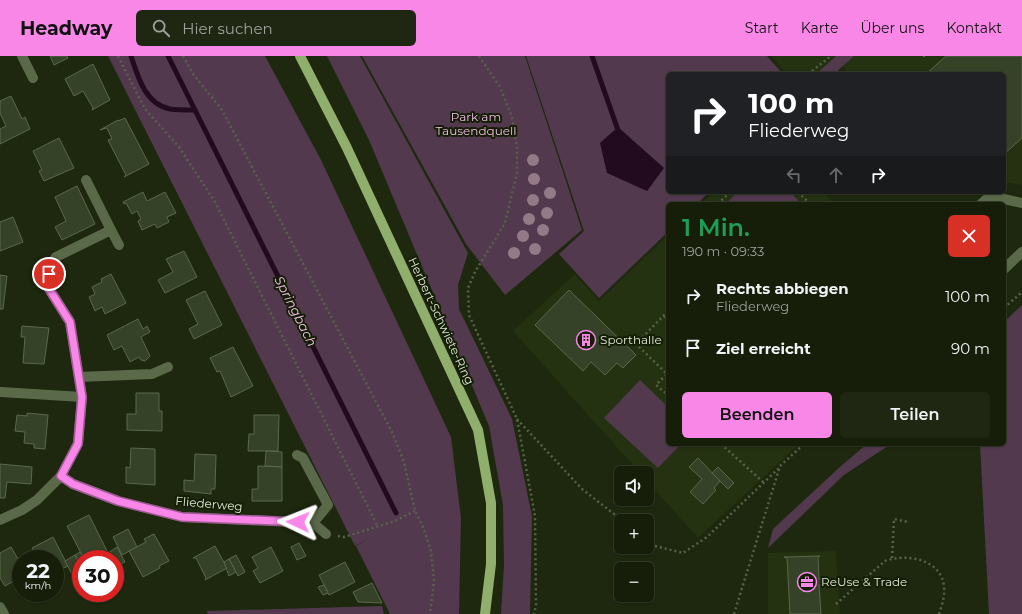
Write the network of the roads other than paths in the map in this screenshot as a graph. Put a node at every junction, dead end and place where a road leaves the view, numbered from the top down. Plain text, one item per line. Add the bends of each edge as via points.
1 (22, 56) edge
2 (300, 56) edge
3 (33, 78) dead end
4 (86, 180) dead end
5 (983, 202) edge
6 (1022, 203) edge
7 (111, 230) junction
8 (119, 245) dead end
9 (1022, 252) edge
10 (1008, 260) edge
11 (168, 367) dead end
12 (79, 376) junction
13 (1, 392) dead end
14 (82, 397) junction
15 (297, 455) dead end
16 (61, 476) junction
17 (0, 520) edge
18 (313, 523) junction
19 (326, 534) road end
20 (0, 607) edge
21 (4, 614) edge
22 (486, 614) edge

1 - 3 street
2 - 22 main road, Herbert-Schwiete-Ring via 347,148 478,430 492,503 491,564
4 - 7 street
5 - 6 street via 990,196
7 - 8 street
7 - 12 street via 56,257 51,264 46,284 70,322
9 - 10 street
11 - 12 street via 152,374
12 - 14 street
13 - 14 street
14 - 16 street via 78,444
15 - 18 street via 303,458 328,505
16 - 17 street via 37,500
16 - 18 street, Fliederweg via 73,484 118,501 182,517
18 - 19 street
20 - 21 street

